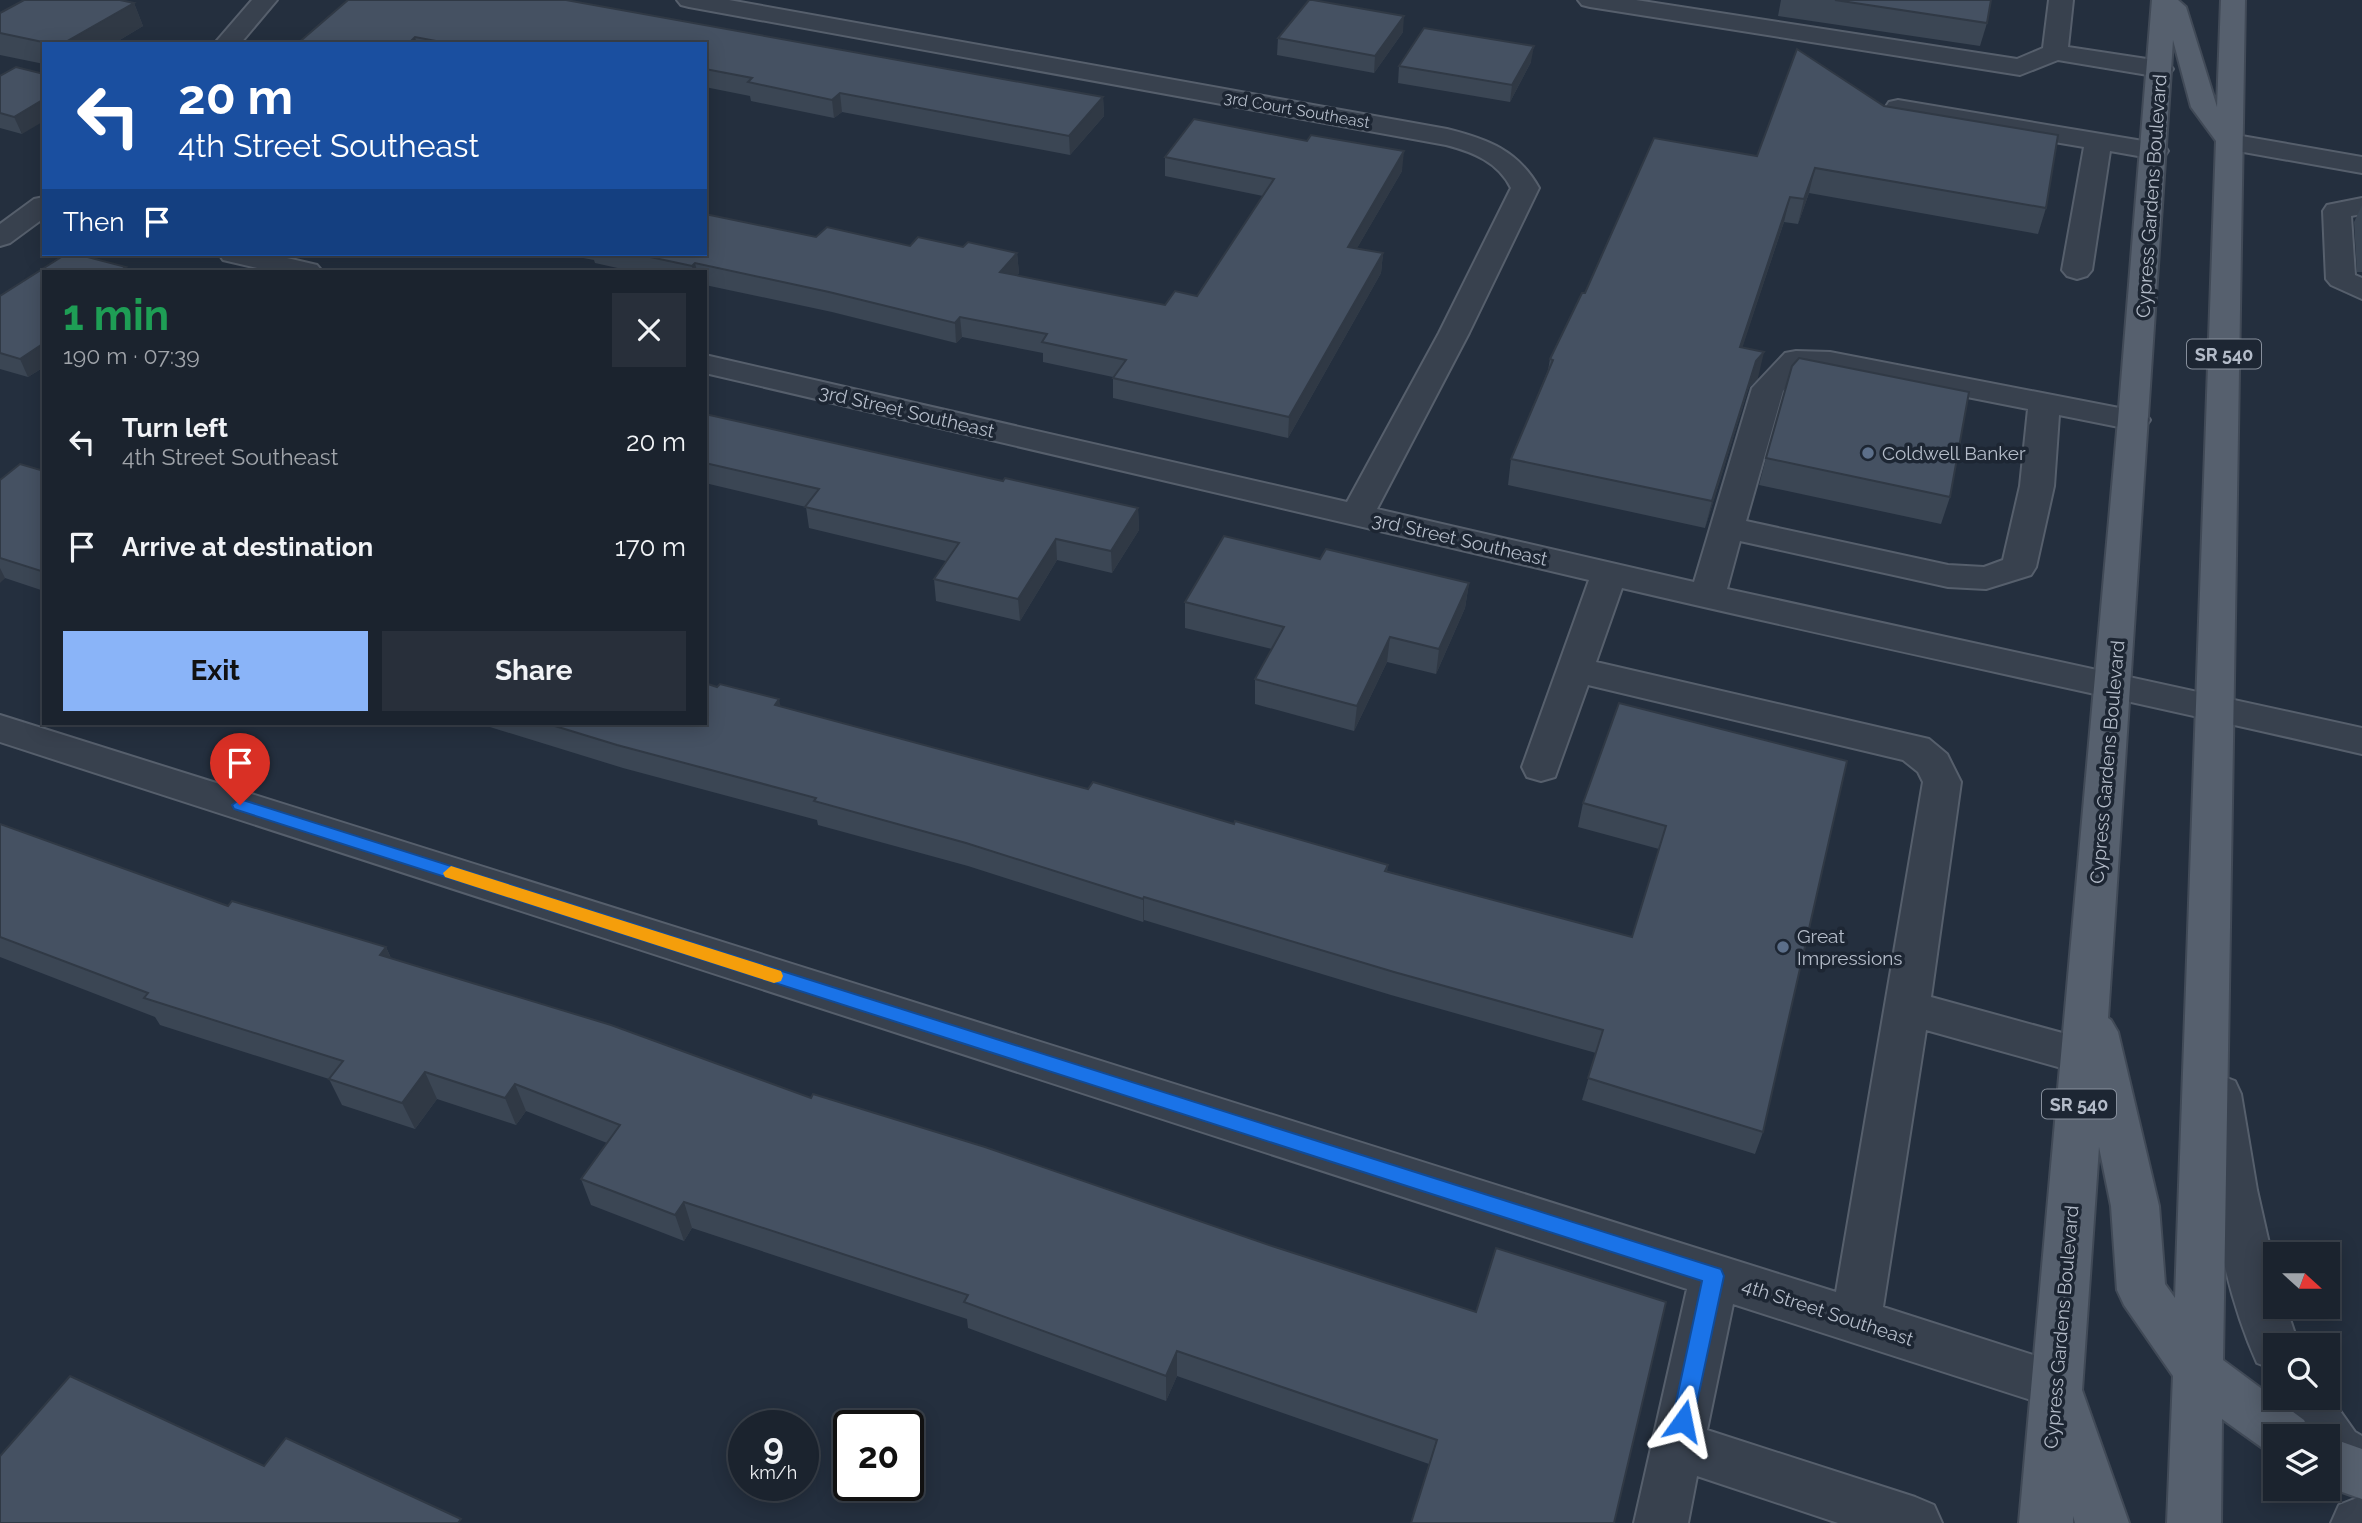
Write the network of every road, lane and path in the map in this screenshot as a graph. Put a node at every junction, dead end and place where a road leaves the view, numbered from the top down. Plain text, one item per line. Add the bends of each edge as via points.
1 (265, 0) edge
2 (689, 0) edge
3 (1590, 0) edge
4 (2061, 0) edge
5 (2164, 1) edge
6 (2227, 6) edge
7 (228, 42) edge
8 (2055, 52) junction
9 (2160, 69) junction
10 (1899, 108) edge
11 (2098, 141) junction
12 (2230, 142) junction
13 (2155, 151) junction
14 (2362, 165) edge
15 (2362, 206) edge
16 (41, 210) edge
17 (0, 237) edge
18 (242, 256) edge
19 (303, 270) edge
20 (2077, 270) dead end
21 (2362, 290) edge
22 (707, 365) edge
23 (2044, 402) junction
24 (2134, 420) junction
25 (1357, 515) junction
26 (1727, 527) junction
27 (1609, 573) junction
28 (1707, 596) junction
29 (1575, 670) junction
30 (2113, 684) junction
31 (2216, 708) junction
32 (0, 728) edge
33 (2362, 741) edge
34 (1541, 766) dead end
35 (2088, 996) junction
36 (2207, 1008) junction
37 (1908, 1009) junction
38 (2083, 1056) junction
39 (1714, 1276) junction
40 (1856, 1321) junction
41 (2270, 1333) edge
42 (2198, 1371) junction
43 (2056, 1385) junction
44 (2309, 1410) edge
45 (2269, 1424) edge
46 (1678, 1445) junction
47 (2340, 1466) edge
48 (2362, 1467) edge
49 (2362, 1474) edge
50 (1661, 1523) edge
51 (1915, 1523) edge
52 (2046, 1523) edge
53 (2102, 1523) edge
54 (2194, 1523) edge

1 - 7 street
2 - 25 street, 3rd Court Southeast via 1447,137 1476,144 1518,172 1525,188
3 - 8 street via 2020,67
4 - 8 street
5 - 9 main road, Cypress Gardens Boulevard / SR 540
5 - 12 main road via 2174,7 2204,107
6 - 12 main road, SR 540
8 - 9 street
9 - 13 main road, Cypress Gardens Boulevard / SR 540
10 - 11 street
11 - 13 street
11 - 20 street
12 - 14 street
12 - 31 main road, SR 540
13 - 24 main road, Cypress Gardens Boulevard / SR 540
15 - 21 street via 2337,211 2341,279
16 - 17 street
18 - 19 street
22 - 25 street, 3rd Street Southeast
23 - 24 street
23 - 26 street via 1830,360 1796,360 1768,388
23 - 26 street via 2037,486 2019,567 1986,578 1948,576
24 - 30 main road, Cypress Gardens Boulevard / SR 540
25 - 27 street, 3rd Street Southeast
26 - 28 street
27 - 28 street, 3rd Street Southeast
27 - 29 street
28 - 30 street, 3rd Street Southeast
29 - 34 street
29 - 37 street via 1915,749 1933,764 1942,782
30 - 31 street, 3rd Street Southeast
30 - 35 main road, Cypress Gardens Boulevard / SR 540
31 - 33 street, 3rd Street Southeast
31 - 36 main road, SR 540
32 - 39 street, 4th Street Southeast
35 - 38 main road, Cypress Gardens Boulevard / SR 540
35 - 42 main road via 2135,1206 2141,1290
36 - 41 street via 2242,1232
36 - 42 main road, SR 540
37 - 38 street
37 - 40 street
38 - 43 main road, Cypress Gardens Boulevard / SR 540
39 - 40 street, 4th Street Southeast
39 - 46 street
40 - 43 street, 4th Street Southeast
42 - 45 main road
42 - 54 main road, SR 540
43 - 52 main road, Cypress Gardens Boulevard / SR 540
43 - 53 main road
44 - 48 street via 2337,1449
46 - 50 street
46 - 51 street
47 - 49 main road

